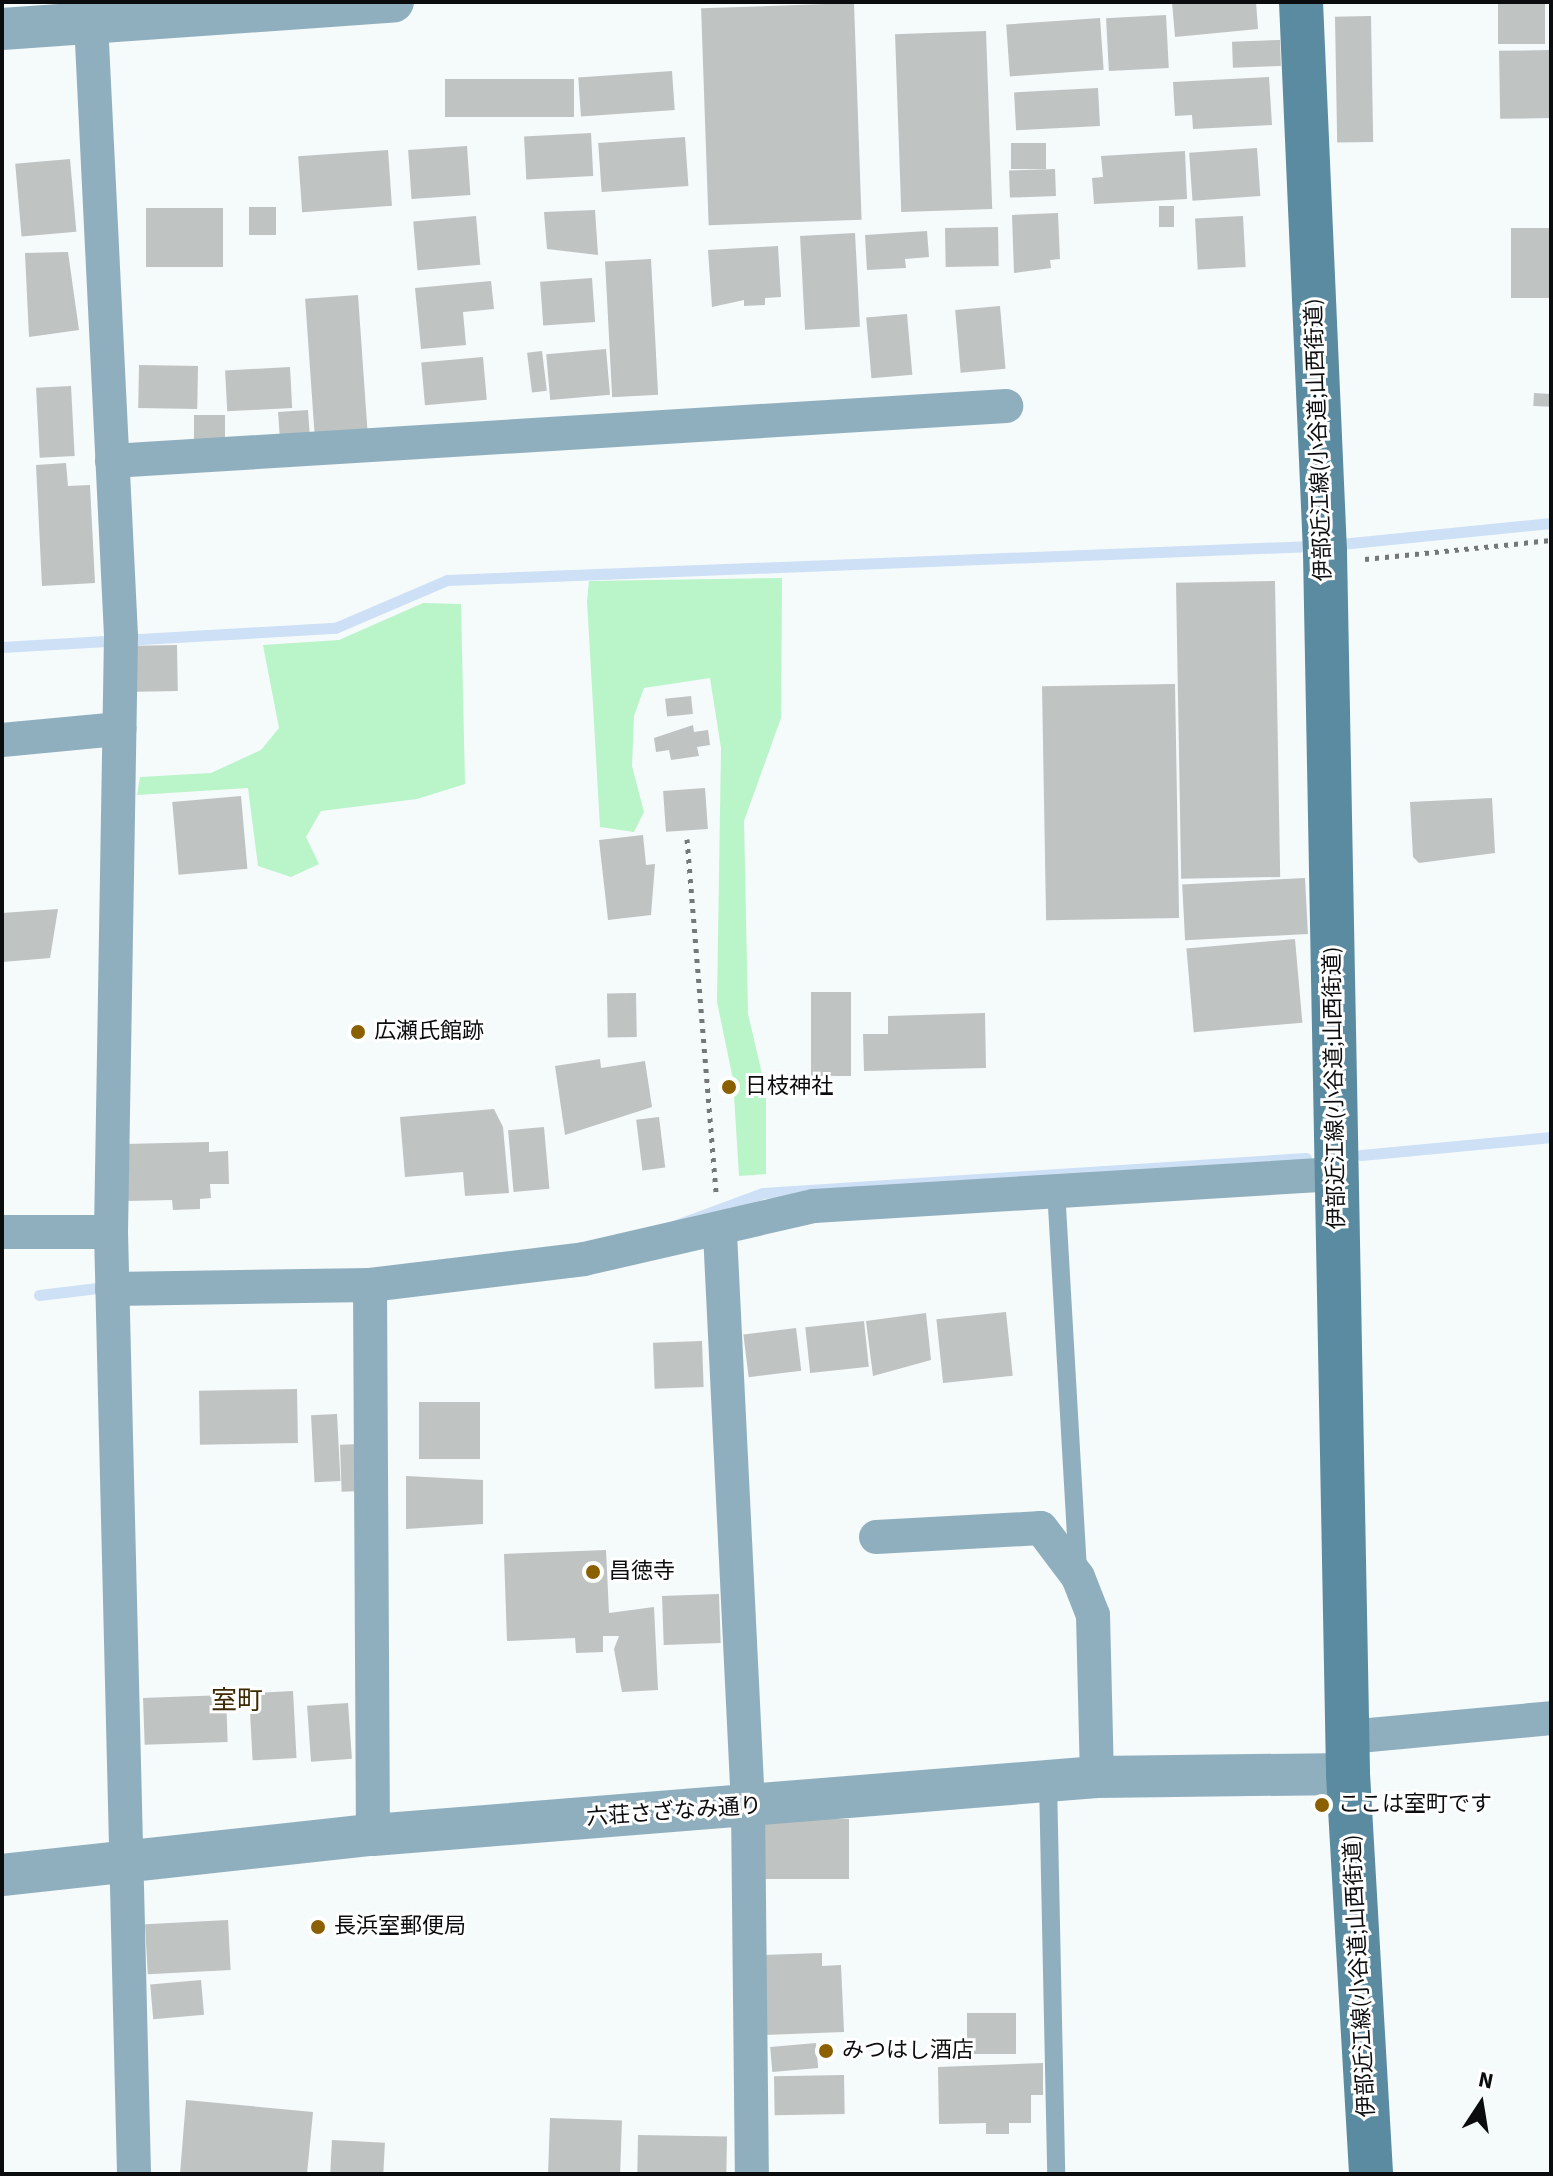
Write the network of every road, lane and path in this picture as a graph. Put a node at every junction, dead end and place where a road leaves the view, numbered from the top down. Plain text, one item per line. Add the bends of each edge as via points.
1 (393, 2) edge
2 (1301, 2) edge
3 (91, 22) junction
4 (2, 29) edge
5 (1006, 406) dead end
6 (112, 461) junction
7 (1551, 540) edge
8 (1324, 563) junction
9 (119, 729) junction
10 (2, 740) edge
11 (687, 839) dead end
12 (1336, 1174) junction
13 (1056, 1189) junction
14 (718, 1217) junction
15 (2, 1232) edge
16 (111, 1232) junction
17 (370, 1285) junction
18 (112, 1289) junction
19 (876, 1537) dead end
20 (1078, 1577) junction
21 (1551, 1718) edge
22 (1348, 1756) junction
23 (1097, 1777) junction
24 (1048, 1781) junction
25 (748, 1806) junction
26 (373, 1835) junction
27 (123, 1861) junction
28 (2, 1875) edge
29 (134, 2174) edge
30 (752, 2174) edge
31 (1056, 2174) edge
32 (1371, 2174) edge

1 - 3 street
2 - 8 main road, 伊部近江線(小谷道;山西街道)
3 - 4 street
3 - 6 street
5 - 6 street
6 - 9 street
7 - 8 path
8 - 12 main road, 伊部近江線(小谷道;山西街道)
9 - 10 street
9 - 16 street
11 - 14 path
12 - 13 street
12 - 22 main road, 伊部近江線(小谷道;山西街道)
13 - 14 street
13 - 20 lane
14 - 17 street via 584,1259
14 - 25 street
15 - 16 street
16 - 18 street
17 - 18 street
17 - 26 street
18 - 27 street
19 - 20 street via 1041,1528
20 - 23 street via 1093,1615
21 - 22 street
22 - 23 street, 六荘さざなみ通り
22 - 32 main road, 伊部近江線(小谷道;山西街道)
23 - 24 street, 六荘さざなみ通り
24 - 25 street, 六荘さざなみ通り
24 - 31 lane
25 - 26 street, 六荘さざなみ通り
25 - 30 street
26 - 27 street, 六荘さざなみ通り
27 - 28 street, 六荘さざなみ通り
27 - 29 street

